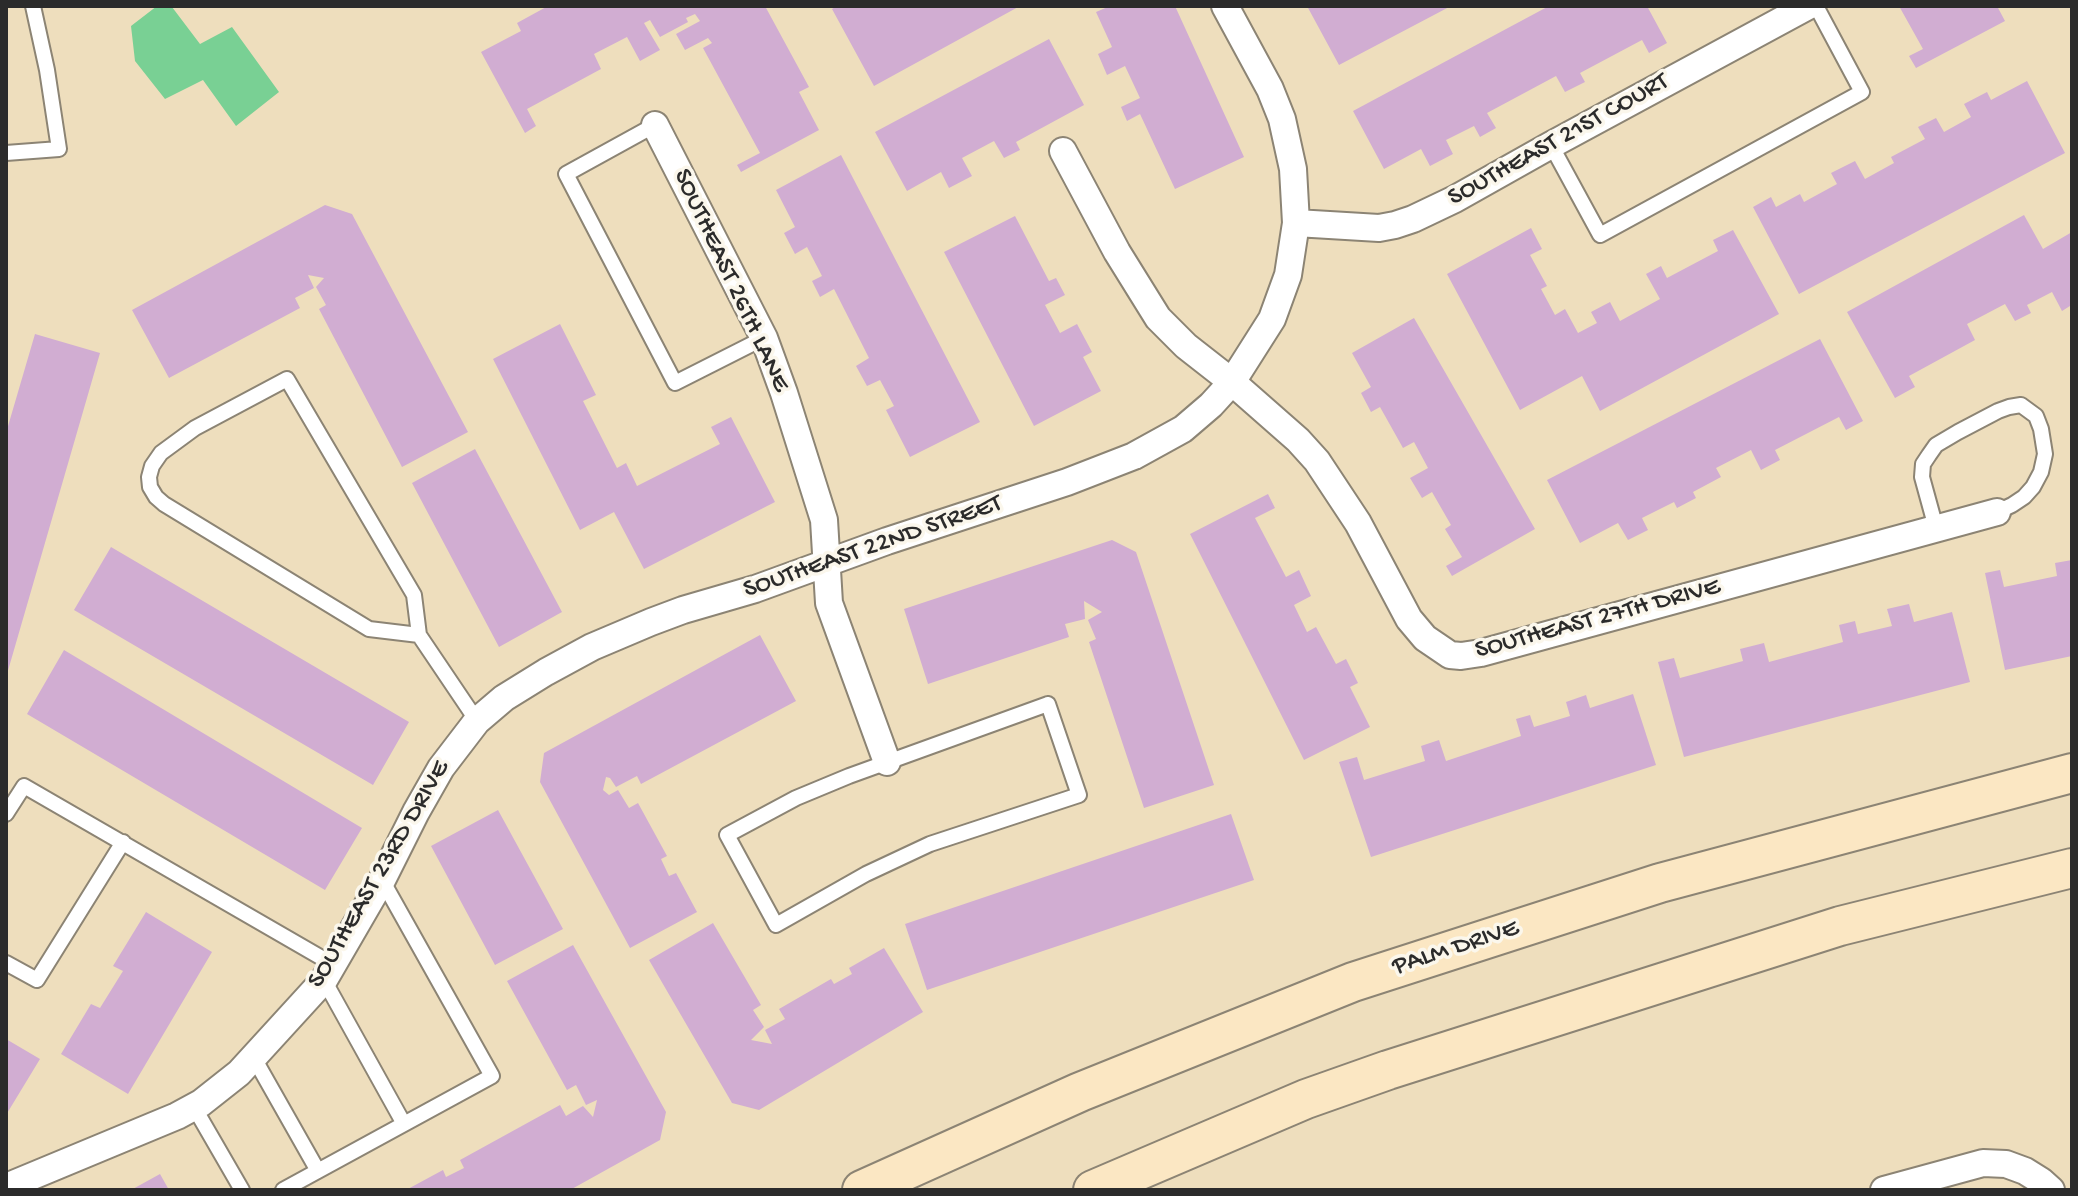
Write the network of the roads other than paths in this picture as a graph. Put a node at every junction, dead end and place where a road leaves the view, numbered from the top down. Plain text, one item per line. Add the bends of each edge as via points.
1 (33, 6) edge
2 (1225, 6) edge
3 (1808, 6) edge
4 (1816, 6) edge
5 (655, 125) joint
6 (1551, 145) junction
7 (1063, 151) dead end
8 (6, 153) edge
9 (1296, 223) junction
10 (764, 338) junction
11 (1232, 382) junction
12 (1997, 512) joint
13 (1936, 528) junction
14 (828, 563) junction
15 (419, 635) junction
16 (504, 698) joint
17 (477, 721) junction
18 (887, 762) junction
19 (2072, 773) edge
20 (6, 814) edge
21 (123, 842) junction
22 (2072, 868) edge
23 (382, 880) junction
24 (6, 963) edge
25 (329, 972) junction
26 (254, 1058) junction
27 (194, 1107) junction
28 (404, 1124) junction
29 (318, 1171) junction
30 (6, 1187) edge
31 (242, 1190) edge
32 (283, 1190) edge
33 (862, 1190) edge
34 (1093, 1190) edge
35 (1884, 1190) edge
36 (2051, 1190) edge

1 - 8 lane via 59,149
2 - 9 street, SOUTHEAST 22ND STREET via 1282,119 1293,169
3 - 6 street, SOUTHEAST 21ST COURT
4 - 6 lane via 1862,92 1600,235
5 - 10 street, SOUTHEAST 26TH LANE
5 - 10 lane via 566,174 675,383
6 - 9 street, SOUTHEAST 21ST COURT via 1403,222 1379,228
7 - 11 street, SOUTHEAST 27TH DRIVE via 1154,312
9 - 11 street, SOUTHEAST 22ND STREET via 1277,308
10 - 14 street, SOUTHEAST 26TH LANE via 817,493
11 - 13 street, SOUTHEAST 27TH DRIVE via 1317,461 1358,523 1409,619 1450,655 1481,653
11 - 14 street, SOUTHEAST 22ND STREET via 1191,424 1134,456
12 - 13 street, SOUTHEAST 27TH DRIVE
12 - 13 lane via 2024,497 2041,472 2041,429 2036,416 2021,405 1958,432 1929,455 1922,477
14 - 16 street, SOUTHEAST 22ND STREET via 617,635
14 - 18 street, SOUTHEAST 26TH LANE via 829,603
15 - 15 lane via 414,595 287,379 195,428 152,466 150,487 164,504 369,629
15 - 17 lane
16 - 17 street, SOUTHEAST 23RD DRIVE
17 - 23 street, SOUTHEAST 23RD DRIVE via 441,768
18 - 18 lane via 796,798 727,835 776,925 930,844 1079,795 1048,704
19 - 33 main road, PALM DRIVE via 1660,883 1353,982 1080,1092
20 - 21 lane via 24,786
21 - 24 lane via 37,980
21 - 25 lane
22 - 34 main road via 1840,926 1388,1070 1306,1099
23 - 25 street, SOUTHEAST 23RD DRIVE
23 - 28 lane via 492,1076
25 - 26 street, SOUTHEAST 23RD DRIVE
25 - 28 lane
26 - 27 street, SOUTHEAST 23RD DRIVE
26 - 29 lane
27 - 30 street, SOUTHEAST 23RD DRIVE
27 - 31 lane
28 - 29 lane
29 - 32 lane
35 - 36 street via 1983,1163 2025,1171

